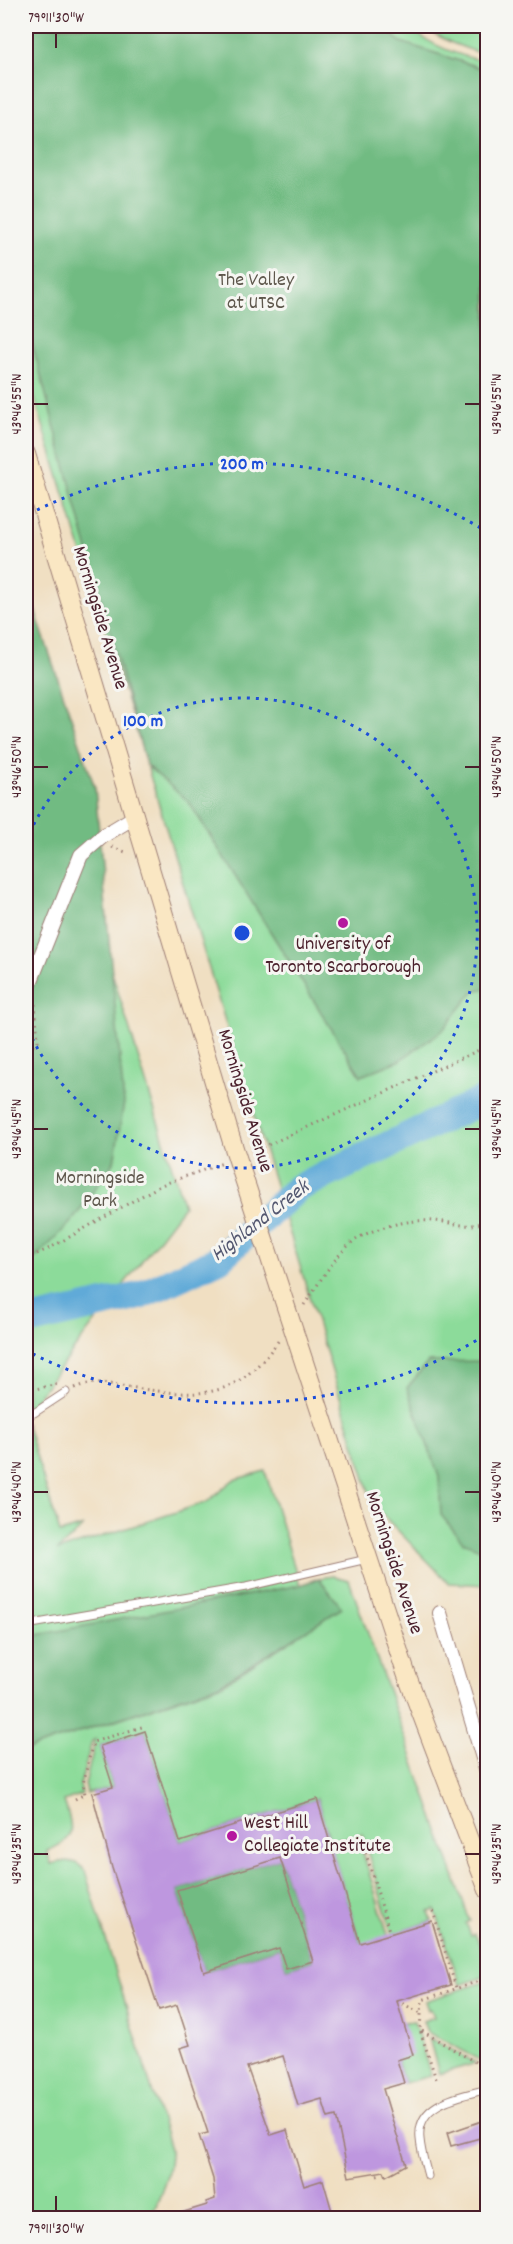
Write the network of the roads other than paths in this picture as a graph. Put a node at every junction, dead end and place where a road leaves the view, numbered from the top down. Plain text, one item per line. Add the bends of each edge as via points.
1 (26, 454) edge
2 (136, 816) junction
3 (26, 993) edge
4 (66, 1392) dead end
5 (34, 1413) dead end
6 (367, 1559) junction
7 (440, 1613) dead end
8 (26, 1625) edge
9 (488, 1775) edge
10 (488, 1890) edge
11 (488, 2089) edge
12 (428, 2176) dead end

1 - 2 main road, Morningside Avenue
2 - 3 street via 98,839 81,855
2 - 6 main road, Morningside Avenue, bridge via 232,1142
4 - 5 lane
6 - 8 lane via 246,1587
6 - 10 main road, Morningside Avenue
7 - 9 street
11 - 12 lane via 442,2102 426,2115 419,2139

